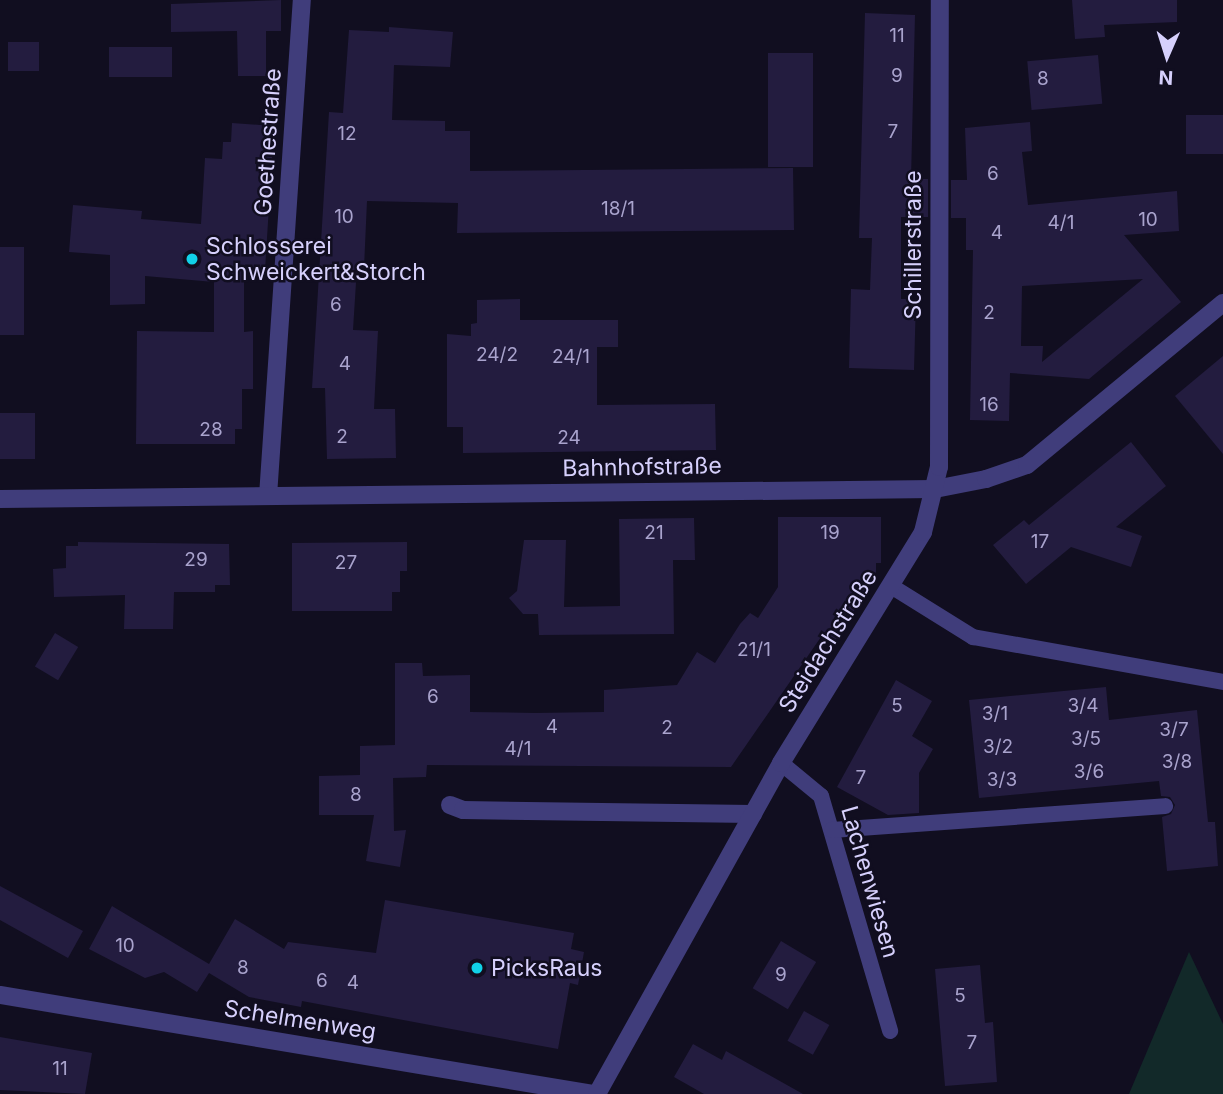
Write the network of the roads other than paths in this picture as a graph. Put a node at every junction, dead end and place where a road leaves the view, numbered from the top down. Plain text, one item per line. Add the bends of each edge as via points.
1 (302, 0) edge
2 (940, 0) edge
3 (1223, 303) edge
4 (935, 489) junction
5 (268, 496) junction
6 (0, 499) edge
7 (891, 586) junction
8 (1223, 682) edge
9 (781, 763) junction
10 (450, 805) dead end
11 (1165, 806) dead end
12 (752, 814) junction
13 (832, 830) junction
14 (0, 995) edge
15 (890, 1031) dead end
16 (595, 1094) edge

1 - 5 street, Goethestraße
2 - 4 street, Schillerstraße via 939,467
3 - 4 street, Bahnhofstraße via 1027,465
4 - 5 street, Bahnhofstraße
4 - 7 street, Steidachstraße via 923,532
5 - 6 street, Bahnhofstraße
7 - 8 lane via 973,637
7 - 9 street, Steidachstraße
9 - 12 street, Steidachstraße
9 - 13 lane, Lachenwiesen via 821,796
10 - 12 street via 463,810
11 - 13 lane
12 - 16 street, Steidachstraße
13 - 15 lane, Lachenwiesen
14 - 16 street, Schelmenweg

